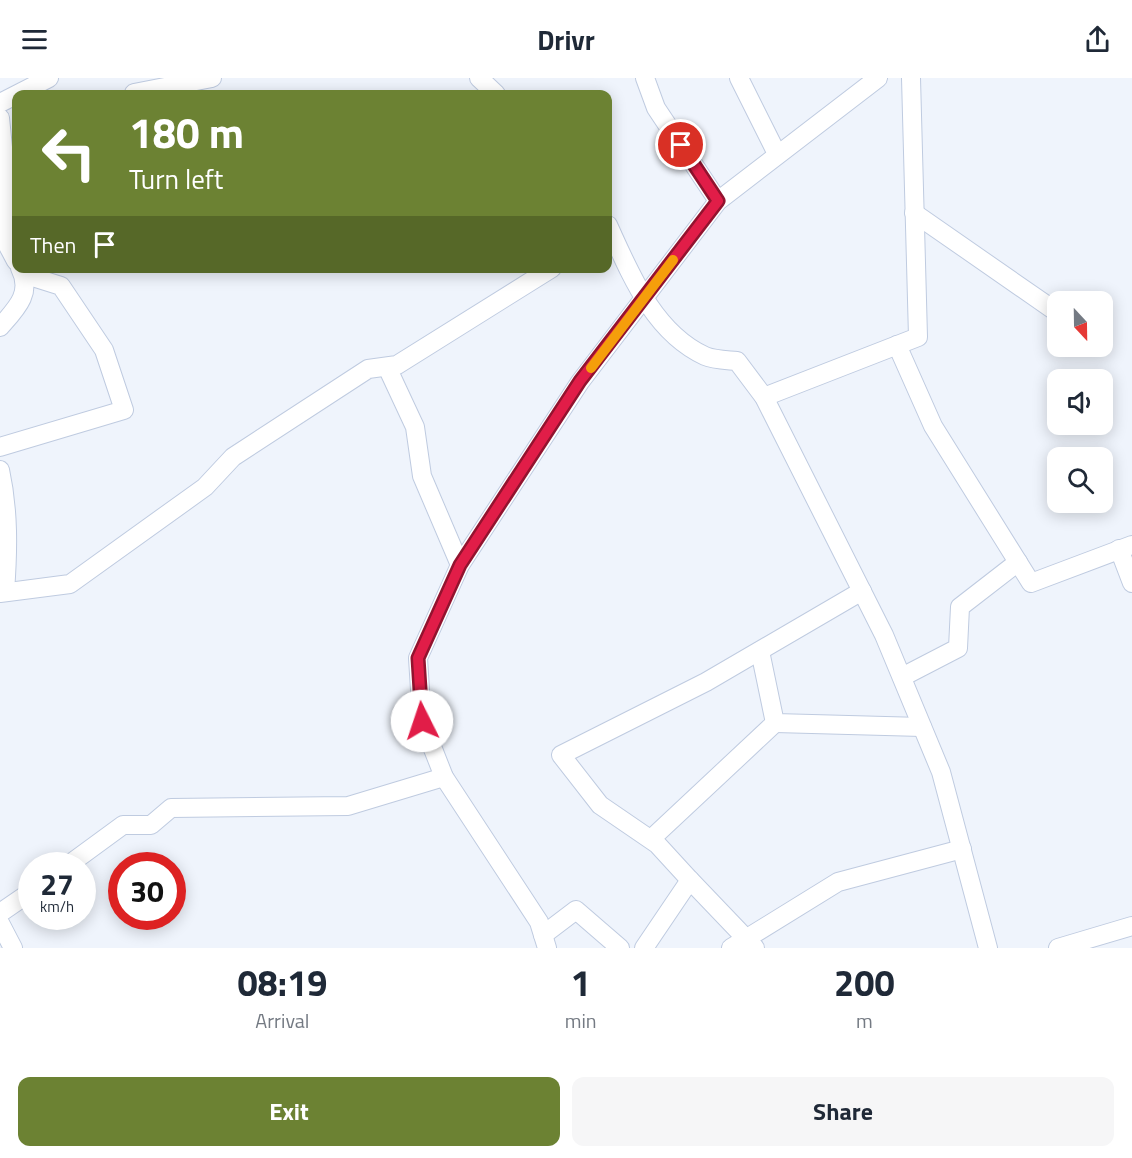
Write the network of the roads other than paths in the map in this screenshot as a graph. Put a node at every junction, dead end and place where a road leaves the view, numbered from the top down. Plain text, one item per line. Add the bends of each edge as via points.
1 (49, 78) edge
2 (212, 78) edge
3 (479, 78) edge
4 (645, 78) edge
5 (739, 78) edge
6 (878, 78) edge
7 (911, 78) edge
8 (25, 90) edge
9 (150, 90) edge
10 (492, 90) edge
11 (0, 118) edge
12 (777, 154) junction
13 (718, 201) junction
14 (914, 213) junction
15 (612, 236) edge
16 (12, 253) edge
17 (22, 273) edge
18 (31, 273) edge
19 (544, 273) edge
20 (643, 299) junction
21 (1047, 305) edge
22 (0, 327) edge
23 (897, 345) junction
24 (387, 367) junction
25 (764, 397) junction
26 (0, 447) edge
27 (0, 470) edge
28 (1126, 547) edge
29 (1018, 562) junction
30 (460, 565) junction
31 (1132, 583) edge
32 (862, 591) junction
33 (3, 593) edge
34 (759, 651) junction
35 (902, 677) junction
36 (775, 723) junction
37 (922, 727) junction
38 (444, 777) junction
39 (651, 839) junction
40 (962, 849) junction
41 (86, 852) edge
42 (690, 880) junction
43 (18, 901) edge
44 (0, 913) edge
45 (0, 923) edge
46 (1132, 926) edge
47 (545, 942) edge
48 (744, 945) edge
49 (13, 948) edge
50 (620, 948) edge
51 (644, 948) edge
52 (988, 948) edge
53 (1058, 948) edge

1 - 8 street
2 - 9 street
3 - 10 street
4 - 13 street via 656,108
5 - 12 street
6 - 12 street
7 - 14 street
11 - 16 street via 8,246
12 - 13 street
13 - 20 street
14 - 21 street
14 - 23 street via 918,337
15 - 20 street
17 - 22 street via 27,287 21,303
18 - 26 street via 61,286 104,350 124,410
19 - 24 street via 397,365
20 - 25 street via 680,340 706,357 737,361
20 - 30 street via 580,381
23 - 25 street
23 - 29 street via 933,426
24 - 30 street via 415,427 422,476
24 - 33 street via 368,369 233,457 205,488 70,584
25 - 32 street
27 - 33 street via 8,546
28 - 29 street via 1031,583
28 - 31 street
29 - 35 street via 960,608 958,648
30 - 38 street via 418,658 422,721
32 - 34 street
32 - 35 street
34 - 36 street
34 - 39 street via 561,755 600,805
35 - 37 street
36 - 37 street
36 - 39 street
37 - 40 street via 941,772
38 - 41 street via 348,806 171,808 152,825 123,825
38 - 47 street via 539,922
39 - 42 street
40 - 48 street via 838,882
40 - 52 street
42 - 48 street
42 - 51 street
43 - 44 street
45 - 49 street
46 - 53 street
47 - 50 street via 576,910

